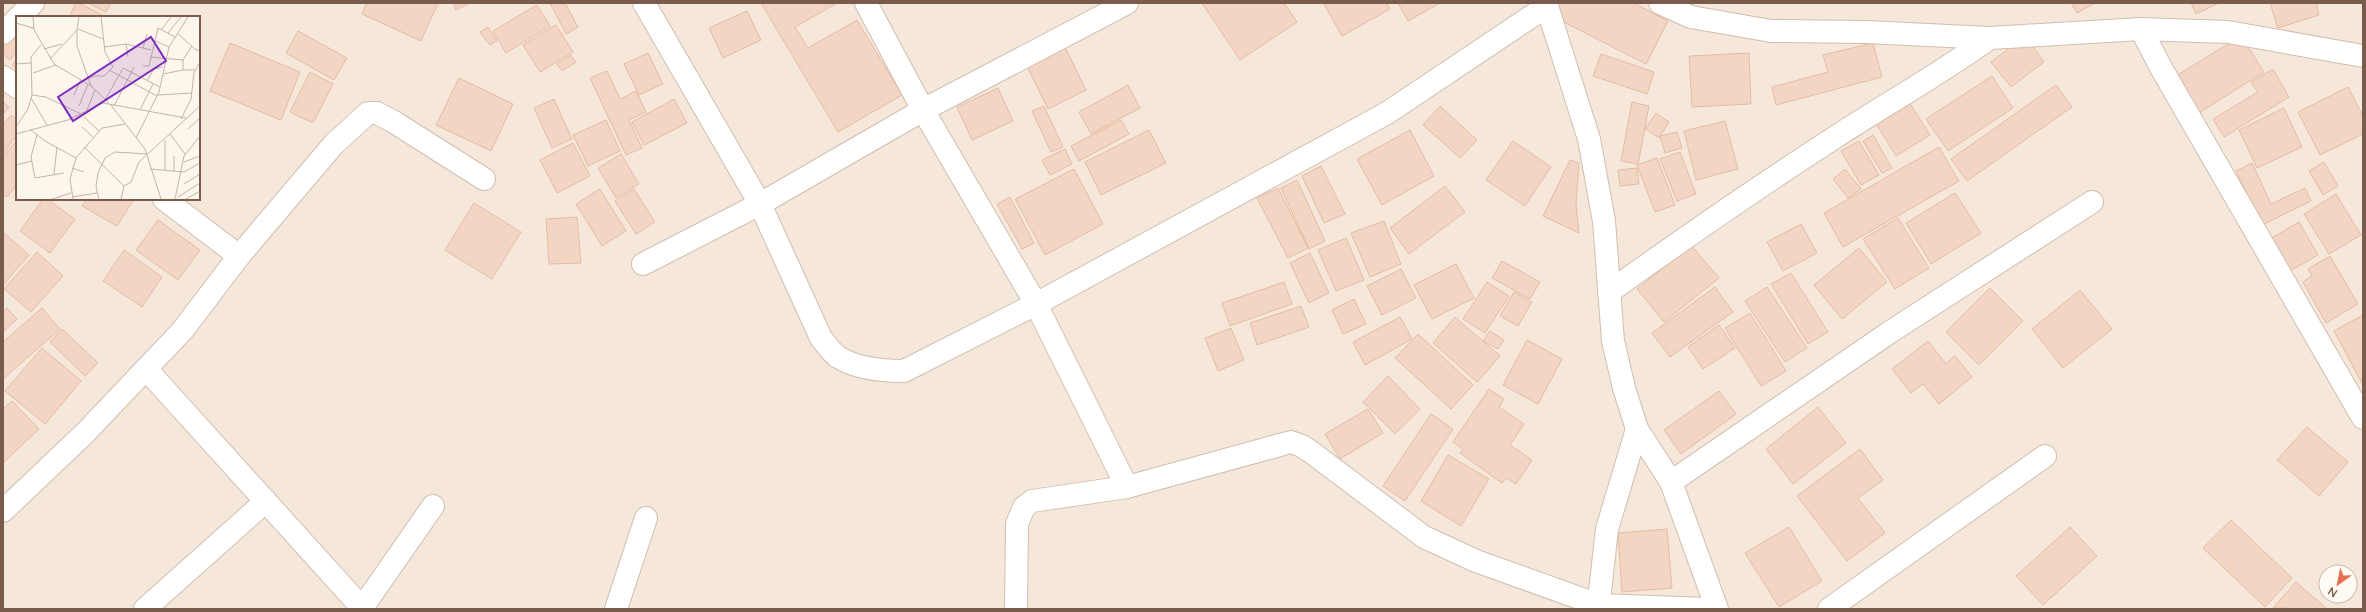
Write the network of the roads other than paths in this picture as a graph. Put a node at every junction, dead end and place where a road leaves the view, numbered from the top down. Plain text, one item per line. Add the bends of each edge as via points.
1 (33, 3) edge
2 (644, 3) edge
3 (866, 3) edge
4 (1127, 3) edge
5 (1660, 3) edge
6 (1546, 5) edge
7 (20, 16) edge
8 (16, 20) edge
9 (2141, 29) junction
10 (3, 33) edge
11 (1990, 38) junction
12 (2363, 56) edge
13 (3, 77) edge
14 (16, 86) edge
15 (923, 110) junction
16 (484, 179) dead end
17 (165, 200) edge
18 (2092, 202) dead end
19 (760, 204) junction
20 (239, 256) junction
21 (643, 264) dead end
22 (1609, 292) junction
23 (1036, 304) junction
24 (147, 370) junction
25 (2363, 418) edge
26 (1637, 429) junction
27 (2045, 456) dead end
28 (1670, 482) junction
29 (1127, 487) junction
30 (266, 501) junction
31 (433, 506) dead end
32 (3, 511) edge
33 (646, 518) dead end
34 (1599, 607) edge
35 (146, 609) edge
36 (363, 609) edge
37 (616, 609) edge
38 (1016, 609) edge
39 (1707, 609) edge
40 (1718, 609) edge
41 (1829, 609) edge

1 - 7 street
2 - 19 street
3 - 15 street
4 - 15 street
5 - 11 street via 1691,17 1771,31 1866,32
6 - 22 street via 1589,139 1604,221
6 - 23 street via 1387,113
8 - 10 street
9 - 11 street
9 - 12 street via 2228,32
9 - 25 street
11 - 22 street via 1948,68 1743,197
13 - 14 street
15 - 19 street
15 - 23 street
16 - 20 street via 394,122 377,113 368,113 334,144
17 - 20 street
18 - 28 street via 1890,332
19 - 21 street
19 - 23 street via 821,338 837,356 855,365 904,371
20 - 24 street via 182,331
22 - 26 street via 1614,341
23 - 29 street
24 - 30 street
24 - 32 street
26 - 28 street
26 - 34 street via 1607,529
27 - 41 street
28 - 40 street
29 - 34 street via 1291,442 1314,454 1424,537 1476,561
29 - 38 street via 1032,501 1024,507 1017,524
30 - 35 street
30 - 36 street
31 - 36 street
33 - 37 street
34 - 39 street

